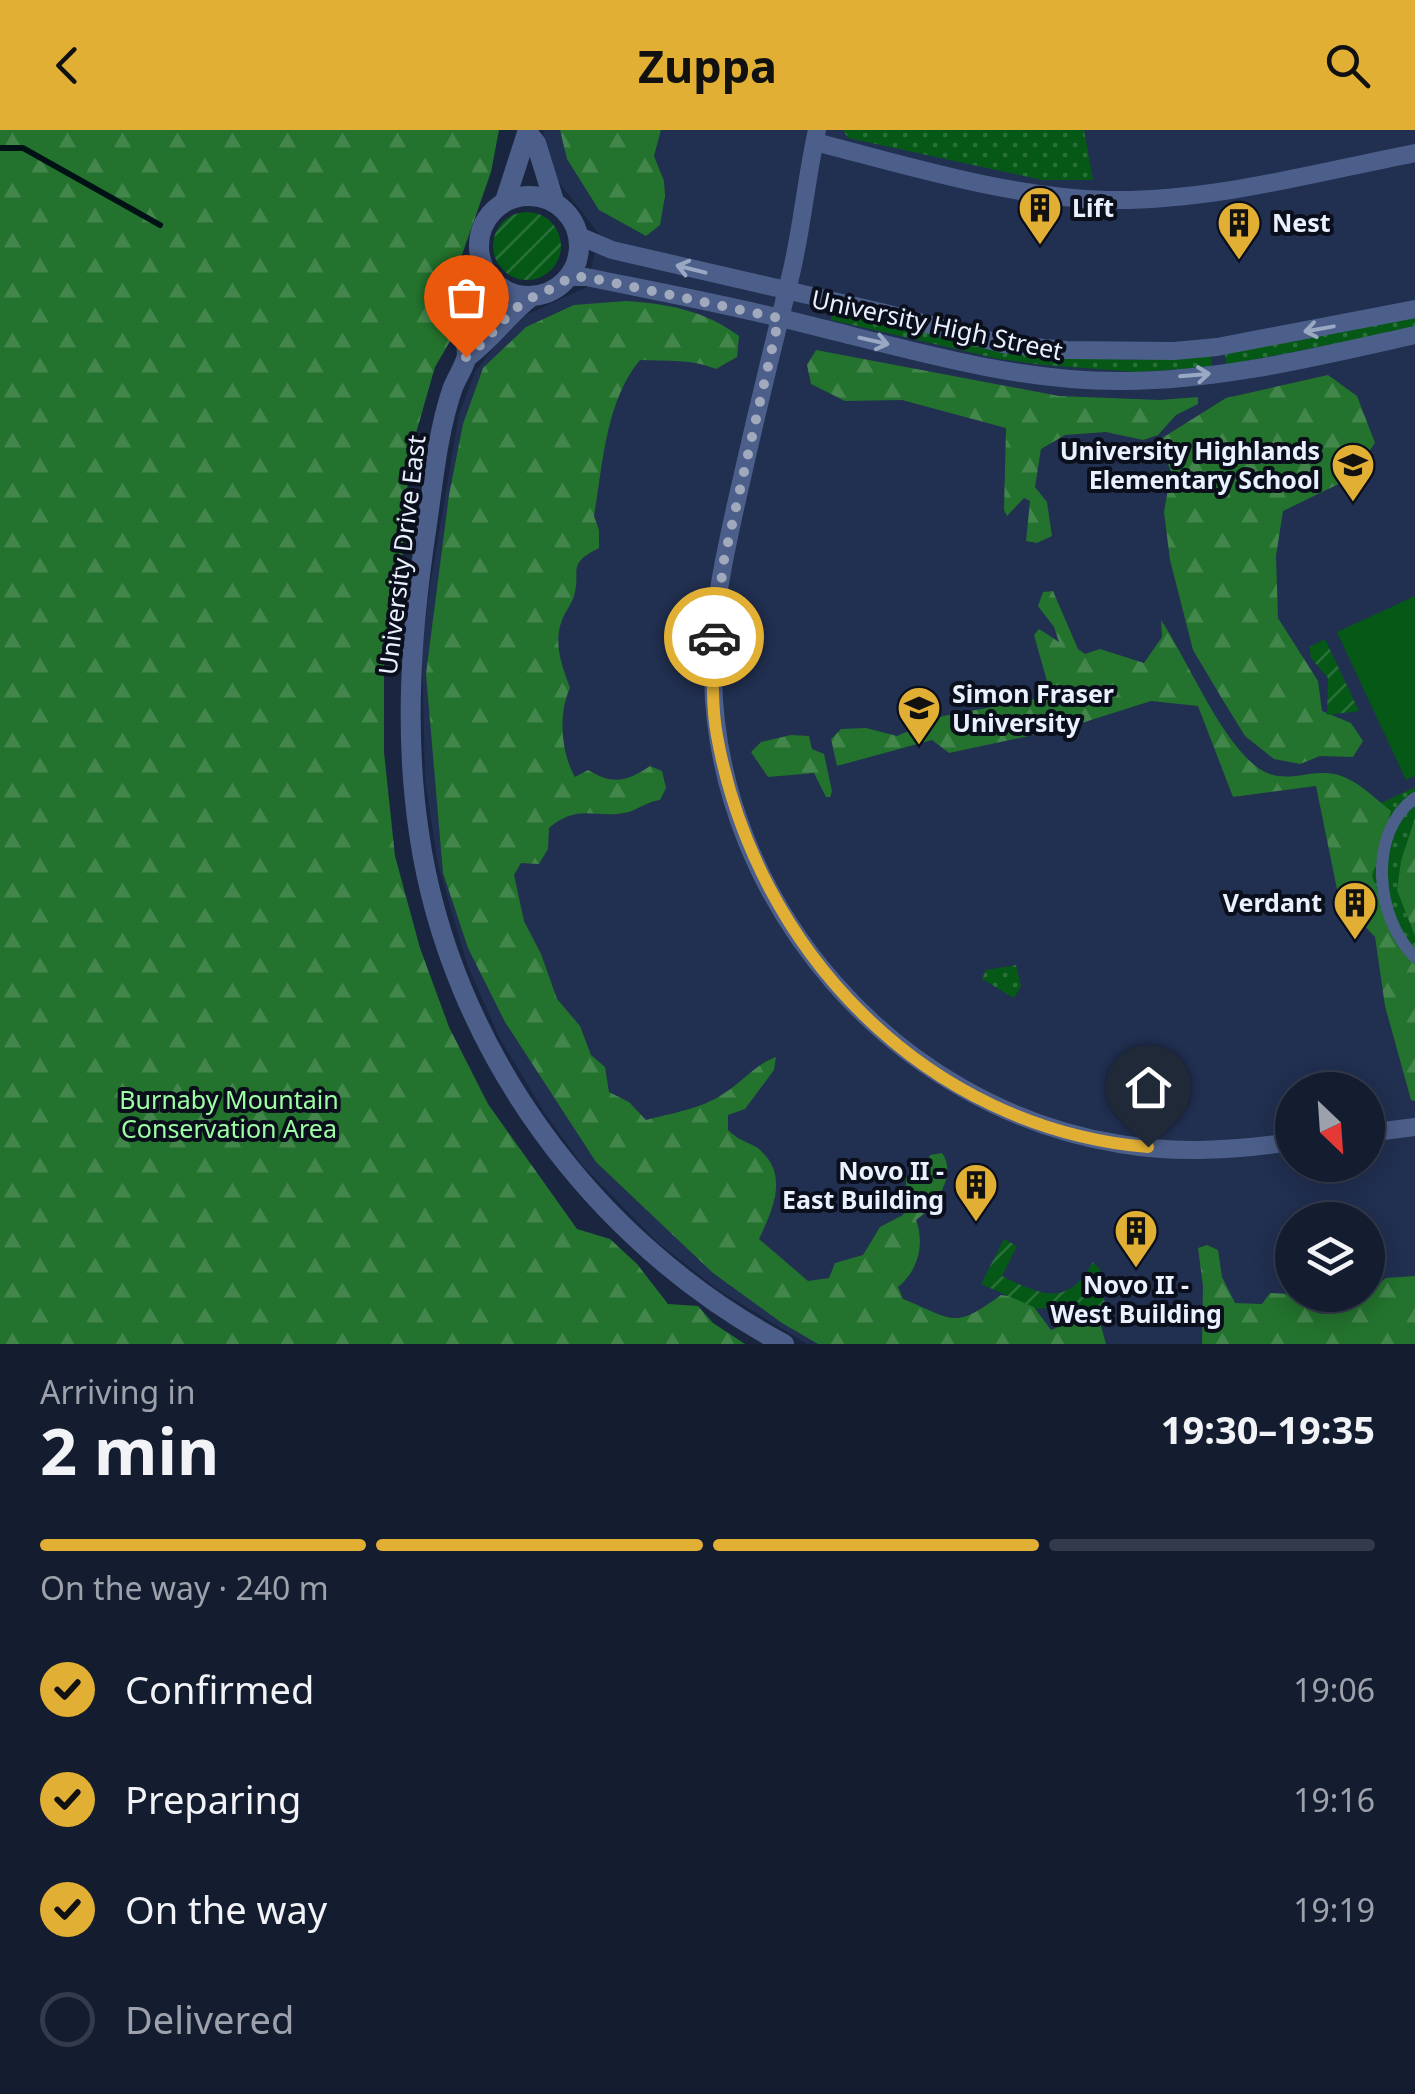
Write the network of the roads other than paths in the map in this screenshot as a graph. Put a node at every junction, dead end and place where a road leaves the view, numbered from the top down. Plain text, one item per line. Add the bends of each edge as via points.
1 (528, 131) edge
2 (816, 136) edge
3 (1415, 152) edge
4 (505, 201) junction
5 (554, 201) junction
6 (579, 236) junction
7 (484, 268) junction
8 (569, 277) junction
9 (786, 291) junction
10 (532, 296) junction
11 (1415, 310) edge
12 (779, 318) junction
13 (1415, 334) edge
14 (466, 357) junction
15 (1415, 798) edge
16 (1415, 957) edge
17 (1415, 1127) edge
18 (1385, 1131) edge
19 (1275, 1144) edge
20 (784, 1344) edge

1 - 4 street
1 - 5 street
2 - 3 street via 962,178 1107,200 1204,194
2 - 9 street
4 - 5 street
4 - 7 street via 483,224
5 - 6 street
6 - 8 street
9 -> 6 street, University High Street via 612,250
7 - 10 street via 504,289
7 - 14 street, University Drive East via 486,293 466,340
8 - 10 street
8 - 12 street, University High Street
11 -> 9 street, University High Street via 1217,346 1067,350 1003,344
9 - 12 street
10 - 14 street, University Drive East
12 -> 13 street, University High Street via 999,369 1124,382 1312,358
12 - 19 street via 724,560 713,644 716,731 726,776 769,891 808,955 848,1001 917,1060 989,1103 1120,1144 1218,1150
14 - 20 street, University Drive East via 438,453 411,689 419,836 441,928 501,1066 578,1178 690,1285
15 - 16 street via 1398,810 1381,871 1395,926
17 - 18 street

